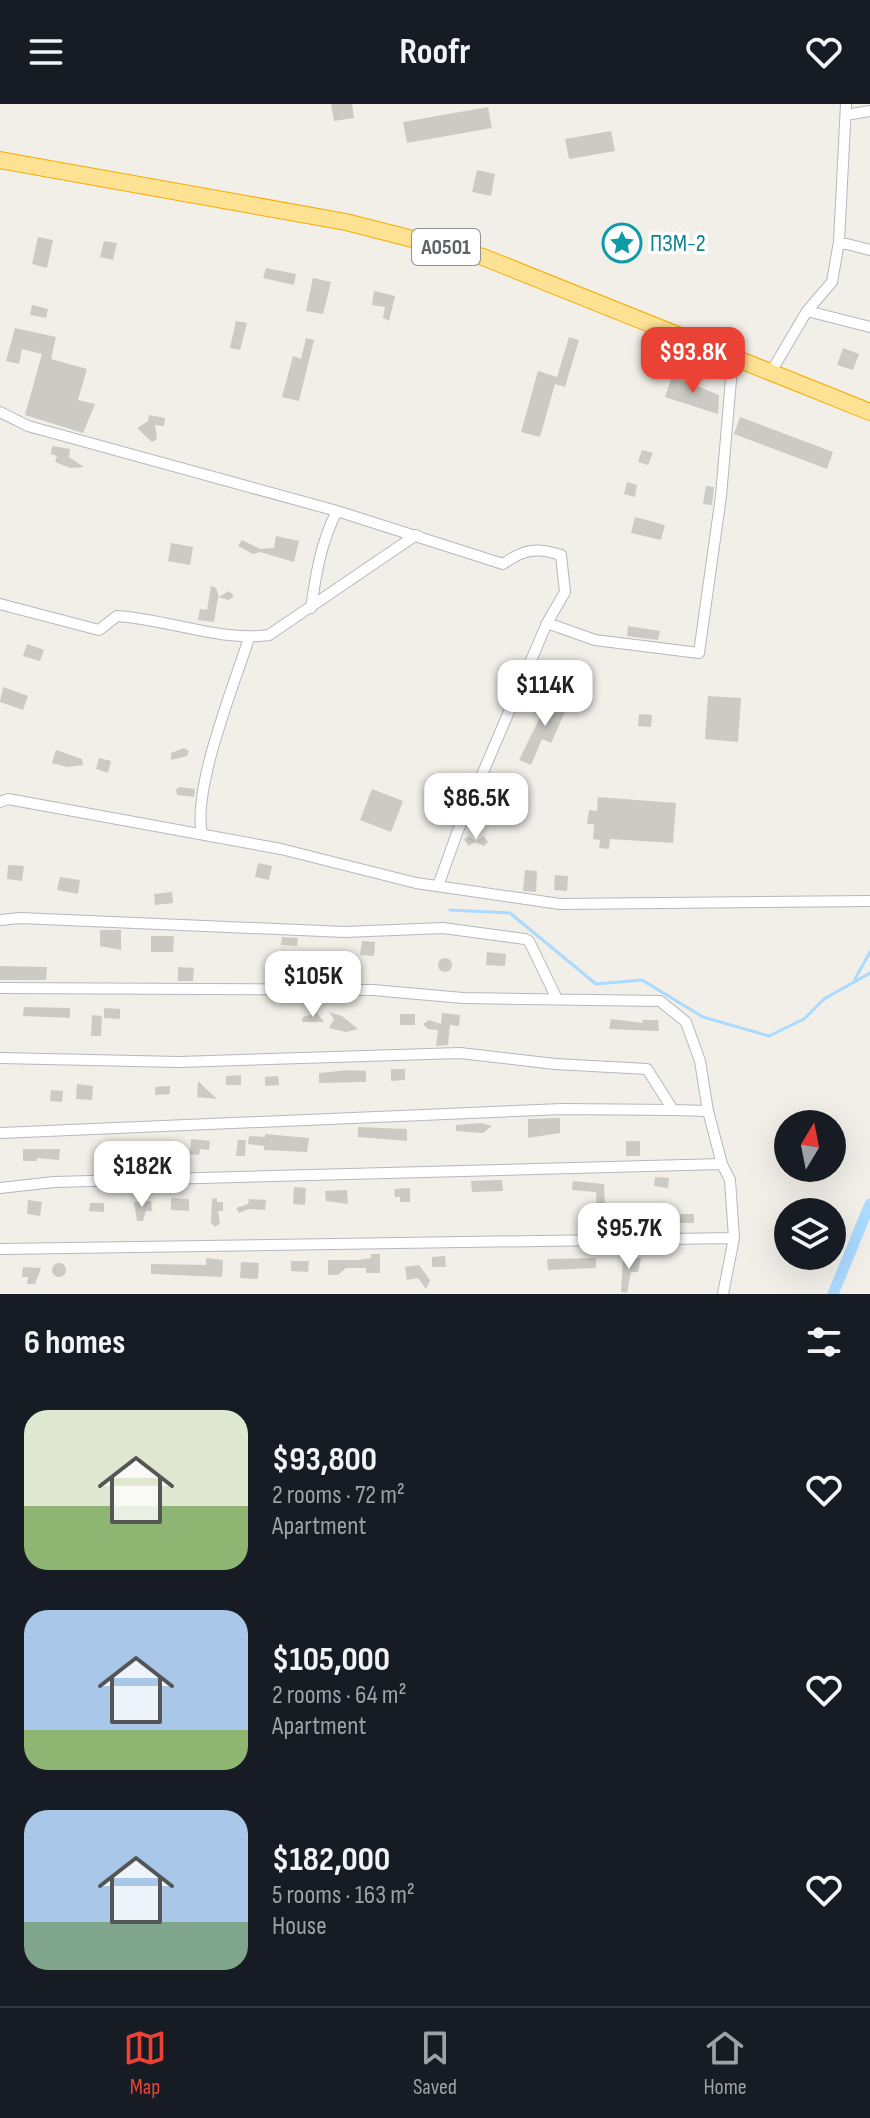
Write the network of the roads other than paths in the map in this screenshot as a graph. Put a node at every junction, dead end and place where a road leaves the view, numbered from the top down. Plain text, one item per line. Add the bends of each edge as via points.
1 (846, 110) edge
2 (870, 111) edge
3 (0, 160) edge
4 (839, 242) junction
5 (870, 250) edge
6 (807, 311) junction
7 (870, 327) edge
8 (733, 356) junction
9 (771, 372) junction
10 (0, 412) edge
11 (870, 412) edge
12 (337, 511) junction
13 (446, 544) junction
14 (0, 604) edge
15 (311, 608) junction
16 (547, 623) junction
17 (249, 638) junction
18 (3, 797) edge
19 (202, 834) junction
20 (438, 886) junction
21 (870, 901) edge
22 (0, 920) edge
23 (0, 988) edge
24 (556, 997) junction
25 (0, 1058) edge
26 (673, 1110) junction
27 (708, 1111) junction
28 (0, 1133) edge
29 (722, 1164) junction
30 (0, 1188) edge
31 (734, 1238) junction
32 (0, 1249) edge
33 (723, 1294) edge

1 - 2 street
1 - 4 street
3 - 8 highway, A0501 via 414,238 495,261
4 - 5 street
4 - 6 street via 832,282
6 - 7 street
6 - 9 street
8 - 9 highway, A0501
8 - 16 street via 721,496 699,653 595,640
9 - 11 highway, A0501
10 - 12 street via 28,426
12 - 13 street
12 - 15 street via 325,534
13 - 15 street via 416,535
13 - 16 street via 503,564 520,552 540,548 561,555 565,592
14 - 17 street via 99,630 117,616
15 - 17 street via 269,635
16 - 20 street
17 - 19 street via 214,749 200,810
18 - 19 street
19 - 20 street
20 - 21 street via 560,904
22 - 24 street via 345,932 443,928 525,939
23 - 24 street via 373,990 463,998
24 - 27 street via 660,1001 671,1008 686,1022 700,1061
25 - 26 street via 179,1062 460,1053 645,1068
26 - 27 street
26 - 28 street via 562,1109
27 - 29 street
29 - 30 street
29 - 31 street via 730,1180
31 - 32 street
31 - 33 street

